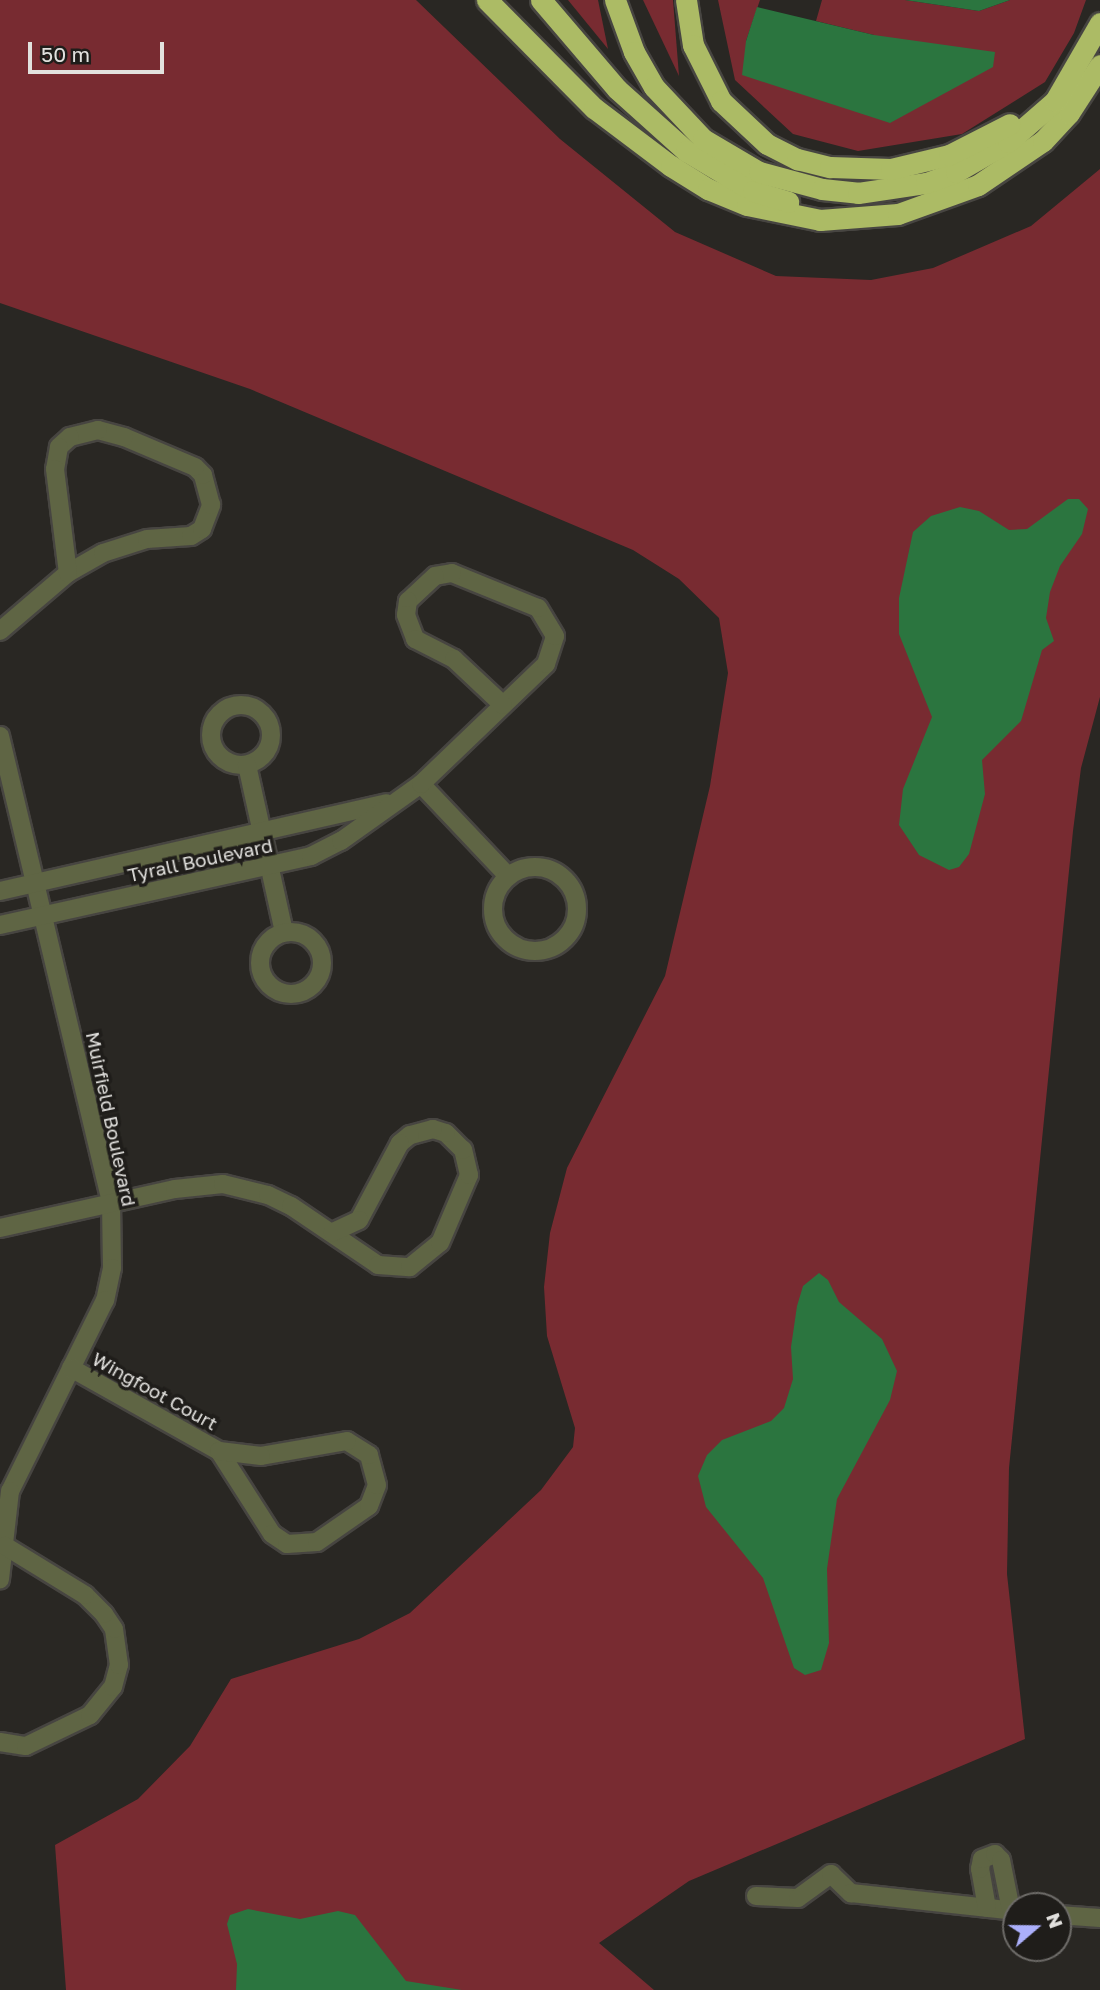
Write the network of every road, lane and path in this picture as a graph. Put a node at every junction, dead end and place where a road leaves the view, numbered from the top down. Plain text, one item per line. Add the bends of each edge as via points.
1 (487, 0) edge
2 (541, 0) edge
3 (615, 0) edge
4 (686, 0) edge
5 (1097, 31) edge
6 (1100, 65) edge
7 (938, 202) junction
8 (68, 572) junction
9 (0, 631) edge
10 (503, 705) junction
11 (0, 736) edge
12 (247, 765) dead end
13 (421, 784) junction
14 (393, 801) junction
15 (264, 850) junction
16 (508, 876) junction
17 (37, 883) junction
18 (0, 891) edge
19 (43, 916) junction
20 (0, 925) edge
21 (284, 932) dead end
22 (111, 1203) junction
23 (0, 1228) edge
24 (333, 1233) junction
25 (71, 1368) junction
26 (219, 1451) junction
27 (5, 1490) edge
28 (5, 1546) junction
29 (0, 1579) edge
30 (0, 1742) edge
31 (1009, 1892) edge
32 (756, 1896) dead end
33 (987, 1908) junction
34 (1002, 1910) edge
35 (1072, 1916) edge
36 (1100, 1918) edge

1 - 7 highway via 594,108 708,189 780,214 820,220 860,219
2 - 7 highway via 585,55 651,122 703,163 753,191 822,211 860,214
3 - 5 highway via 634,52 654,87 703,139 759,172 822,189 858,192 926,183 956,172 1008,142 1055,101
4 - 5 highway via 693,45 704,73 741,125 797,159 857,169 920,164 1006,128 1049,95
6 - 7 highway via 1069,113 1043,141 978,185
8 - 8 street via 125,544 181,538 202,529 211,505 203,475 195,467 124,437 98,430 70,437 60,447 55,469
8 - 9 street
10 - 10 street, Tyrall Boulevard via 554,651 549,621 538,608 452,573 435,576 408,601 406,615 415,639 454,659
10 - 13 street, Tyrall Boulevard
11 - 17 street, Muirfield Boulevard
12 - 15 street
13 - 14 street, Tyrall Boulevard
13 - 16 street
14 - 15 street, Tyrall Boulevard
14 - 15 street, Tyrall Boulevard via 341,841 311,856
15 - 17 street, Tyrall Boulevard
15 - 19 street, Tyrall Boulevard
15 - 21 street
16 - 16 street via 496,891 492,907 504,938 534,951 564,940 577,910 566,880 536,866
17 - 18 street, Tyrall Boulevard
17 - 19 street, Muirfield Boulevard
19 - 20 street, Tyrall Boulevard
19 - 22 street, Muirfield Boulevard
22 - 23 street
22 - 24 street via 202,1184 243,1187 279,1200
22 - 25 street, Muirfield Boulevard via 112,1268 105,1300
24 - 24 street via 377,1265 410,1266 424,1260 440,1243 469,1175 463,1150 446,1133 433,1129 410,1135 400,1143 359,1220
25 - 26 street, Wingfoot Court
25 - 27 street, Muirfield Boulevard
26 - 26 street, Wingfoot Court via 272,1534 287,1544 317,1542 369,1506 377,1485 369,1455 347,1441 261,1456
27 - 28 street, Muirfield Boulevard
28 - 29 street, Muirfield Boulevard
28 - 30 street via 85,1595 104,1614 114,1629 119,1665 113,1687 90,1716 26,1746
31 - 33 street via 1001,1860 995,1854 982,1860 979,1869
32 - 33 street via 798,1898 831,1874 851,1893
33 - 34 street
35 - 36 street

